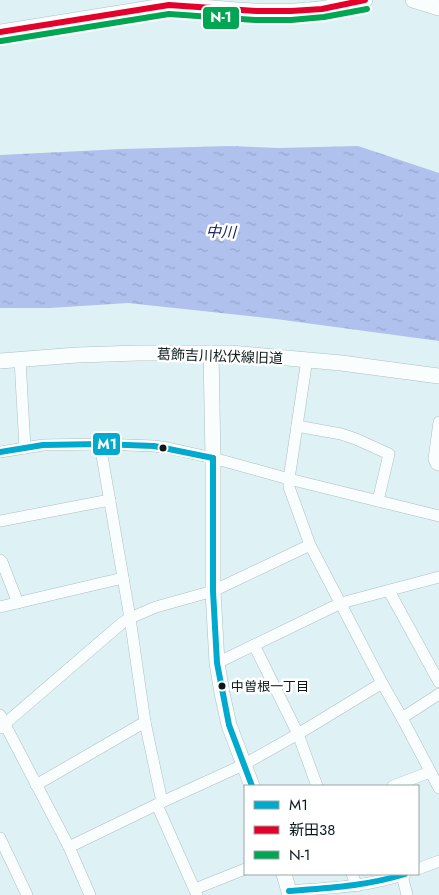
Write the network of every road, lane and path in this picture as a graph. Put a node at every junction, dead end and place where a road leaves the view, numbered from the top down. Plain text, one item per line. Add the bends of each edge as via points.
1 (365, 0) edge
2 (413, 0) edge
3 (211, 4) edge
4 (276, 6) edge
5 (439, 8) edge
6 (0, 32) edge
7 (211, 353) junction
8 (306, 359) junction
9 (20, 360) junction
10 (0, 362) edge
11 (439, 376) edge
12 (439, 422) edge
13 (297, 426) junction
14 (100, 444) junction
15 (25, 448) junction
16 (0, 452) edge
17 (213, 458) junction
18 (439, 465) edge
19 (289, 479) junction
20 (110, 500) junction
21 (378, 501) junction
22 (439, 516) edge
23 (0, 522) edge
24 (310, 545) junction
25 (0, 560) edge
26 (439, 577) edge
27 (123, 578) junction
28 (213, 591) junction
29 (389, 591) junction
30 (18, 603) junction
31 (341, 604) junction
32 (0, 607) edge
33 (130, 618) junction
34 (254, 645) junction
35 (217, 663) junction
36 (439, 682) edge
37 (382, 683) junction
38 (439, 694) edge
39 (402, 718) junction
40 (145, 722) junction
41 (2, 723) edge
42 (298, 734) junction
43 (243, 765) junction
44 (430, 772) junction
45 (36, 785) junction
46 (252, 785) edge
47 (318, 785) edge
48 (396, 785) edge
49 (439, 788) edge
50 (159, 803) junction
51 (0, 838) edge
52 (69, 847) junction
53 (439, 861) edge
54 (244, 869) edge
55 (419, 869) edge
56 (284, 875) edge
57 (352, 875) edge
58 (401, 875) edge
59 (404, 875) edge
60 (357, 886) junction
61 (196, 892) edge
62 (290, 893) edge
63 (27, 895) edge
64 (90, 895) edge
65 (407, 895) edge

1 - 4 street via 307,10
2 - 5 street
3 - 4 street via 232,10
3 - 6 street via 161,6
7 - 8 street, 葛飾吉川松伏線旧道
7 - 9 street, 葛飾吉川松伏線旧道 via 78,355
7 - 17 street
8 - 11 street, 葛飾吉川松伏線旧道
8 - 13 street
9 - 10 street, 葛飾吉川松伏線旧道
9 - 15 street
12 - 18 street via 434,459
13 - 19 street
13 - 21 street via 341,434 389,454
14 - 15 street
14 - 17 street via 154,446
14 - 20 street
15 - 16 street
17 - 19 street
17 - 28 street
19 - 21 street
19 - 24 street
20 - 23 street
20 - 27 street
21 - 22 street
24 - 28 street
24 - 31 street
25 - 30 street
26 - 29 street
27 - 30 street
27 - 33 street
28 - 33 street
28 - 35 street
29 - 31 street
29 - 36 street
30 - 32 street
31 - 34 street
31 - 37 street
33 - 40 street
33 - 41 street
34 - 35 street
34 - 42 street
35 - 43 street via 227,716
37 - 39 street
37 - 42 street
38 - 39 street
39 - 44 street
40 - 45 street
40 - 50 street
41 - 45 street
42 - 43 street
42 - 47 street
43 - 46 street
43 - 50 street
44 - 48 street
44 - 49 street
45 - 52 street
50 - 52 street
50 - 61 street
51 - 63 street
52 - 64 street
53 - 55 street
54 - 61 street
56 - 62 street
57 - 60 street
58 - 60 street
59 - 65 street
60 - 62 street

